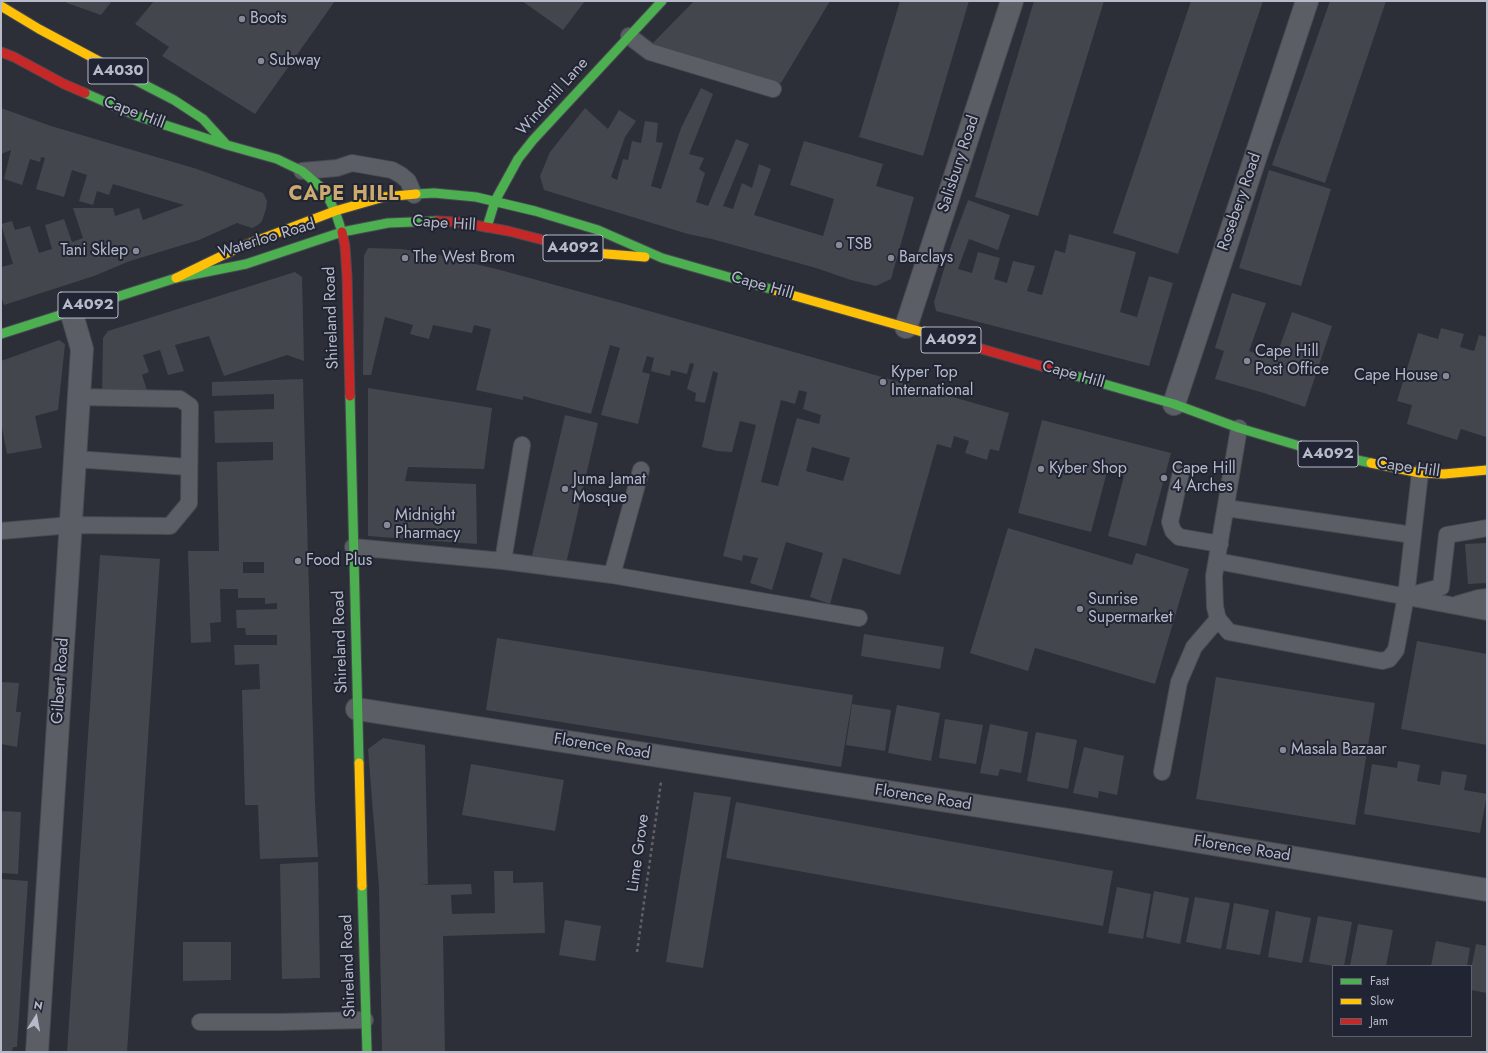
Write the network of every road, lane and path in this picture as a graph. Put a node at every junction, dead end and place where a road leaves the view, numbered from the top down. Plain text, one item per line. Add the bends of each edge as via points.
1 (662, 1) edge
2 (1012, 1) edge
3 (1307, 1) edge
4 (1, 6) edge
5 (629, 36) junction
6 (5, 52) edge
7 (773, 89) dead end
8 (227, 145) junction
9 (302, 171) junction
10 (414, 195) junction
11 (495, 201) junction
12 (335, 211) junction
13 (487, 227) junction
14 (342, 232) junction
15 (662, 258) junction
16 (176, 278) junction
17 (71, 311) junction
18 (906, 326) junction
19 (1, 334) edge
20 (79, 397) junction
21 (1174, 404) junction
22 (1239, 428) junction
23 (522, 445) dead end
24 (75, 458) junction
25 (190, 467) junction
26 (641, 470) dead end
27 (1487, 470) edge
28 (1181, 472) dead end
29 (1420, 473) junction
30 (1226, 508) junction
31 (71, 525) junction
32 (1487, 528) edge
33 (1, 531) edge
34 (1413, 535) junction
35 (1220, 544) junction
36 (353, 547) junction
37 (503, 561) junction
38 (1217, 561) junction
39 (612, 575) junction
40 (1406, 596) junction
41 (1487, 597) edge
42 (1455, 605) junction
43 (1487, 612) edge
44 (859, 618) dead end
45 (1218, 619) junction
46 (357, 709) junction
47 (665, 757) junction
48 (1162, 772) dead end
49 (1487, 890) edge
50 (637, 952) dead end
51 (365, 1020) junction
52 (200, 1022) dead end
53 (37, 1052) edge
54 (367, 1052) edge

1 - 5 main road, Windmill Lane
2 - 18 street, Salisbury Road
3 - 21 street, Rosebery Road
4 - 8 main road, Cape Hill / A4030 via 39,29 174,100 203,119
5 - 7 lane via 650,52
5 - 11 main road, Windmill Lane via 522,154
6 - 8 main road, Cape Hill / A4030 via 64,84 137,116
8 - 9 main road, Cape Hill / A4030 via 277,159
9 - 10 lane, Cape Hill via 338,168 352,163 392,170 408,182
9 - 12 main road, Cape Hill / A4030 via 324,190
10 - 11 main road, Cape Hill / A4092 via 434,193
10 - 12 main road, Cape Hill / A4092 via 384,197
11 - 13 main road, Windmill Lane
11 - 15 main road, Cape Hill / A4092 via 598,230
12 - 14 main road, Cape Hill / A4030
12 - 16 main road, Waterloo Road / A4092 via 240,247
13 - 14 main road, Cape Hill / A4092 via 458,222 420,221 388,223
13 - 15 main road, Cape Hill / A4092 via 592,253
14 - 16 main road, Waterloo Road / A4092 via 246,264
14 - 36 main road, Shireland Road via 345,246
15 - 18 main road, Cape Hill / A4092
16 - 17 main road, Waterloo Road / A4092
17 - 19 main road, Waterloo Road / A4092
17 - 20 street, Gilbert Road via 82,349
18 - 21 main road, Cape Hill / A4092
20 - 24 street, Gilbert Road
20 - 25 lane via 180,399 190,406
21 - 22 main road, Cape Hill / A4092
22 - 29 main road, Cape Hill / A4092 via 1320,452
22 - 30 lane
23 - 37 lane
24 - 25 lane
24 - 31 street, Gilbert Road
25 - 31 lane via 189,502 170,526
26 - 39 lane
27 - 29 main road, Cape Hill / A4092 via 1444,474
28 - 35 lane via 1170,522 1173,531 1179,537
29 - 34 lane
30 - 34 lane
30 - 35 lane
31 - 33 lane
31 - 53 street, Gilbert Road
32 - 40 lane via 1447,535 1442,587
34 - 40 lane
35 - 38 lane
36 - 37 lane
36 - 46 main road, Shireland Road
37 - 39 lane
38 - 40 lane
38 - 45 lane via 1215,608
39 - 44 lane
40 - 42 lane
40 - 45 lane via 1396,650 1382,661 1229,632
41 - 42 lane
42 - 43 lane
45 - 48 lane via 1194,646 1179,682
46 - 47 street, Florence Road
46 - 51 main road, Shireland Road
47 - 49 street, Florence Road via 1067,820
47 - 50 path, Lime Grove
51 - 52 lane
51 - 54 main road, Shireland Road

